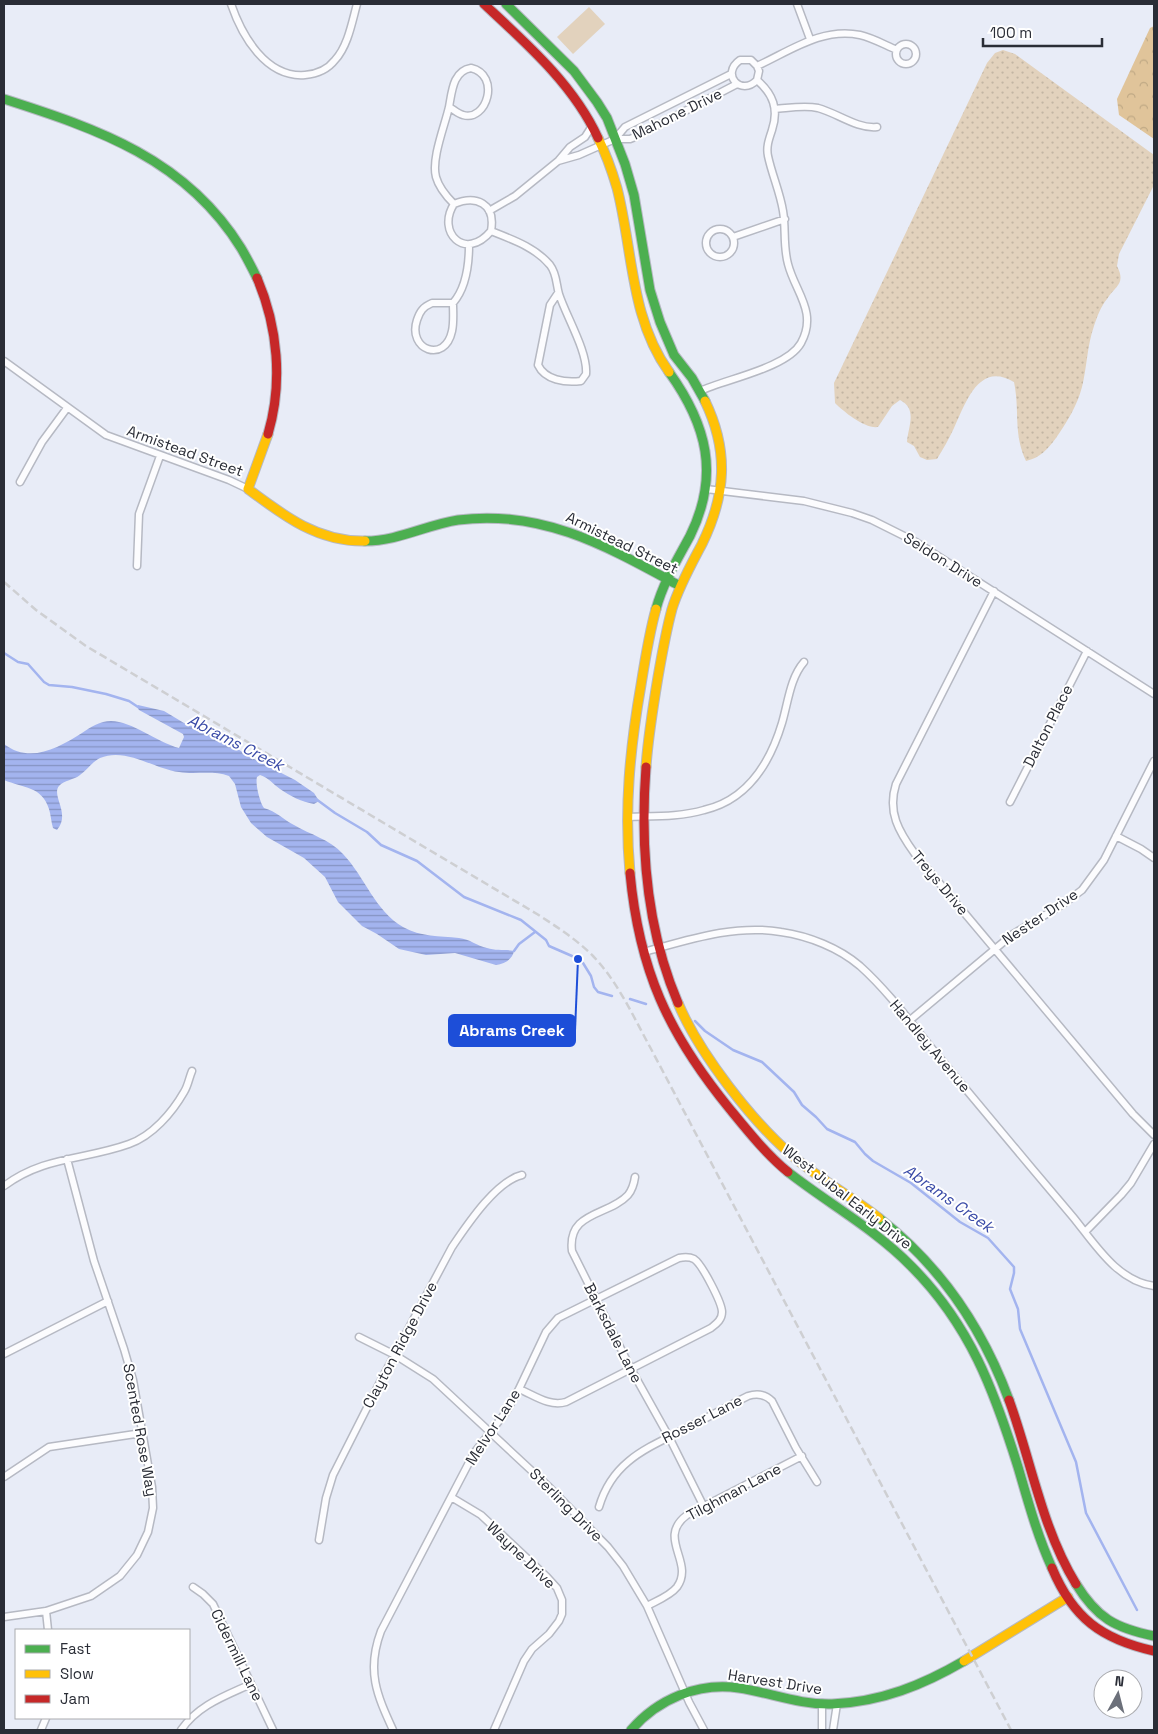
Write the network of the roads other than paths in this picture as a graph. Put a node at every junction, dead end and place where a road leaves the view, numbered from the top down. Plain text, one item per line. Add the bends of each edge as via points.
1 (231, 4) edge
2 (358, 4) edge
3 (484, 4) edge
4 (506, 4) edge
5 (797, 4) edge
6 (810, 39) junction
7 (897, 50) dead end
8 (757, 66) junction
9 (732, 74) junction
10 (757, 80) junction
11 (737, 84) junction
12 (4, 99) edge
13 (449, 107) junction
14 (775, 108) junction
15 (592, 126) junction
16 (877, 127) dead end
17 (615, 139) junction
18 (601, 146) junction
19 (558, 161) junction
20 (454, 204) junction
21 (489, 211) junction
22 (785, 219) junction
23 (491, 230) junction
24 (733, 237) junction
25 (469, 245) junction
26 (558, 293) junction
27 (454, 303) junction
28 (4, 361) edge
29 (700, 391) junction
30 (67, 408) junction
31 (160, 456) junction
32 (20, 482) dead end
33 (248, 489) junction
34 (706, 489) junction
35 (721, 491) junction
36 (137, 566) dead end
37 (667, 579) junction
38 (680, 586) junction
39 (994, 591) junction
40 (1086, 651) junction
41 (804, 662) dead end
42 (1154, 694) edge
43 (1154, 761) edge
44 (1010, 802) dead end
45 (643, 816) junction
46 (628, 817) junction
47 (1116, 836) junction
48 (1154, 858) edge
49 (659, 948) junction
50 (995, 949) junction
51 (644, 952) junction
52 (908, 1021) junction
53 (192, 1071) dead end
54 (1154, 1135) edge
55 (1154, 1144) edge
56 (67, 1159) junction
57 (522, 1175) dead end
58 (635, 1178) dead end
59 (4, 1186) edge
60 (1084, 1232) junction
61 (1154, 1286) edge
62 (596, 1300) junction
63 (108, 1301) junction
64 (359, 1337) dead end
65 (4, 1354) edge
66 (395, 1355) junction
67 (631, 1369) junction
68 (519, 1388) junction
69 (490, 1432) junction
70 (142, 1433) junction
71 (669, 1437) junction
72 (802, 1456) junction
73 (4, 1477) edge
74 (817, 1482) dead end
75 (451, 1497) junction
76 (599, 1507) dead end
77 (704, 1507) junction
78 (319, 1540) dead end
79 (193, 1587) dead end
80 (1080, 1590) junction
81 (1068, 1597) junction
82 (647, 1606) junction
83 (46, 1611) junction
84 (4, 1617) edge
85 (48, 1629) edge
86 (1154, 1636) edge
87 (1154, 1651) edge
88 (251, 1684) junction
89 (685, 1694) junction
90 (822, 1704) junction
91 (837, 1704) junction
92 (181, 1730) edge
93 (273, 1730) edge
94 (393, 1730) edge
95 (494, 1730) edge
96 (631, 1730) edge
97 (704, 1730) edge
98 (822, 1730) edge
99 (833, 1730) edge

1 - 2 street via 255,50 280,71 299,76 319,72 335,62
3 - 15 main road, West Jubal Early Drive via 553,72 580,104
4 - 17 main road, West Jubal Early Drive via 584,84 608,120
5 - 6 street
6 - 7 street via 846,33 869,38
6 - 8 street
8 - 9 street, Mahone Drive via 751,60 740,60 732,68
8 - 10 street
9 - 11 street, Mahone Drive
9 - 17 street, Mahone Drive via 625,127
10 - 11 street, Mahone Drive via 749,86
10 - 14 street via 770,94
11 - 17 street, Mahone Drive via 630,139
12 - 33 main road via 82,125 150,158 207,202 236,238 258,279 266,302 274,339 276,372 270,424
13 - 13 street via 458,73 471,68 481,72 488,86 480,110 474,115 464,116
13 - 20 street via 436,158 436,176
14 - 16 street via 817,108 865,126
14 - 22 street via 767,148
15 - 18 main road, West Jubal Early Drive
15 - 19 street via 585,137
17 - 18 street, Mahone Drive
17 - 29 main road, West Jubal Early Drive via 632,189 656,312 674,355
18 - 19 street, Mahone Drive
18 - 34 main road, West Jubal Early Drive via 618,192 640,315 658,360 689,402 702,431 707,461
19 - 21 street, Mahone Drive via 515,196
20 - 21 street via 465,199 474,200 481,202
20 - 25 street via 448,216 450,230 459,242
21 - 23 street
22 - 24 street
22 - 29 street via 788,264 807,312 800,345 776,364
23 - 25 street via 478,242
23 - 26 street via 532,249 543,258 556,278
24 - 24 street via 733,248 724,256 715,255 708,248 707,238 714,230 724,229
25 - 27 street via 462,287
26 - 26 street via 585,360 586,374 581,380 556,379 542,372 538,365 550,305
27 - 27 street via 432,303 420,312 415,325 416,339 426,349 434,351 446,345 452,331
28 - 30 street, Armistead Street
29 - 35 main road, West Jubal Early Drive via 720,440
30 - 31 street, Armistead Street via 106,435
30 - 32 street via 42,442
31 - 33 street, Armistead Street
31 - 36 street via 139,514
33 - 37 main road, Armistead Street via 301,526 337,539 388,539 468,519 533,521 592,540
34 - 35 street, Seldon Drive
34 - 37 main road, West Jubal Early Drive via 697,520
35 - 38 main road, West Jubal Early Drive via 709,532
35 - 39 street, Seldon Drive via 804,501 872,520 916,542
37 - 38 main road, Armistead Street
37 - 46 main road, West Jubal Early Drive via 656,608 636,712
38 - 45 main road, West Jubal Early Drive via 666,629 649,724
39 - 40 street, Seldon Drive
39 - 50 street, Treys Drive via 896,784 892,806 896,826 905,840
40 - 42 street, Seldon Drive
40 - 44 street, Dalton Place
41 - 45 street via 795,676 772,751 748,785 731,799 705,810
43 - 47 street, Nester Drive
45 - 46 street
45 - 49 main road, West Jubal Early Drive via 646,878
46 - 51 main road, West Jubal Early Drive via 632,890
47 - 48 street
47 - 50 street, Nester Drive via 1104,860 1082,890
49 - 51 street, Handley Avenue
49 - 52 street, Handley Avenue via 733,931 768,930 798,936 830,947 859,966
49 - 80 main road, West Jubal Early Drive via 676,1002 695,1038 762,1126 788,1152 908,1242 940,1276 962,1306 983,1340 1004,1387 1057,1544
50 - 52 street, Nester Drive
50 - 54 street, Treys Drive
51 - 81 main road, West Jubal Early Drive via 654,986 683,1048 754,1138 788,1172 901,1255 952,1313 989,1384 1045,1551
52 - 60 street, Handley Avenue
53 - 56 street via 185,1091 172,1110 150,1132 131,1143
55 - 60 street via 1126,1189
56 - 59 street via 43,1164
56 - 63 street, Scented Rose Way via 82,1220
57 - 66 street, Clayton Ridge Drive via 498,1189 464,1229
58 - 62 street, Barksdale Lane via 632,1189 622,1200 586,1218 573,1234 571,1247 574,1257
60 - 61 street, Handley Avenue via 1120,1272 1139,1283
62 - 67 street, Barksdale Lane
62 - 67 street, Melvor Lane via 682,1258 696,1260 710,1283 722,1308 717,1324
62 - 68 street, Melvor Lane via 551,1324
63 - 65 street
63 - 70 street, Scented Rose Way via 133,1380
64 - 66 street, Sterling Drive
66 - 69 street, Sterling Drive via 433,1379
66 - 78 street, Clayton Ridge Drive via 333,1475
67 - 68 street via 562,1403 548,1402
67 - 71 street, Barksdale Lane
68 - 69 street, Melvor Lane
69 - 75 street, Melvor Lane via 474,1453
69 - 82 street, Sterling Drive via 608,1547
70 - 73 street via 49,1447
70 - 83 street, Scented Rose Way via 153,1508 148,1532 137,1555 120,1576 91,1596
71 - 72 street, Rosser Lane via 748,1396 759,1394 772,1402
71 - 76 street, Rosser Lane via 637,1454 618,1471 604,1492
71 - 77 street, Barksdale Lane
72 - 74 street, Rosser Lane
72 - 77 street, Tilghman Lane
75 - 94 street, Melvor Lane via 381,1632 376,1648 375,1685
75 - 95 street, Wayne Drive via 481,1516 547,1577 562,1600 559,1621 524,1660
77 - 82 street, Tilghman Lane via 684,1517 676,1528 674,1545 682,1569 677,1586
79 - 88 street, Cidermill Lane via 213,1604
80 - 81 street, Harvest Drive
80 - 86 main road, West Jubal Early Drive via 1091,1606 1111,1623
81 - 87 main road, West Jubal Early Drive via 1078,1612 1099,1631 1118,1641
81 - 91 main road, Harvest Drive via 929,1680 888,1696
82 - 89 street, Sterling Drive
83 - 84 street, Scented Rose Way
83 - 85 street
88 - 92 street via 203,1707
88 - 93 street, Cidermill Lane
89 - 90 main road, Harvest Drive via 727,1687
89 - 96 main road, Harvest Drive via 671,1698 646,1713
89 - 97 street, Sterling Drive
90 - 91 main road, Harvest Drive
90 - 98 street
91 - 99 street

